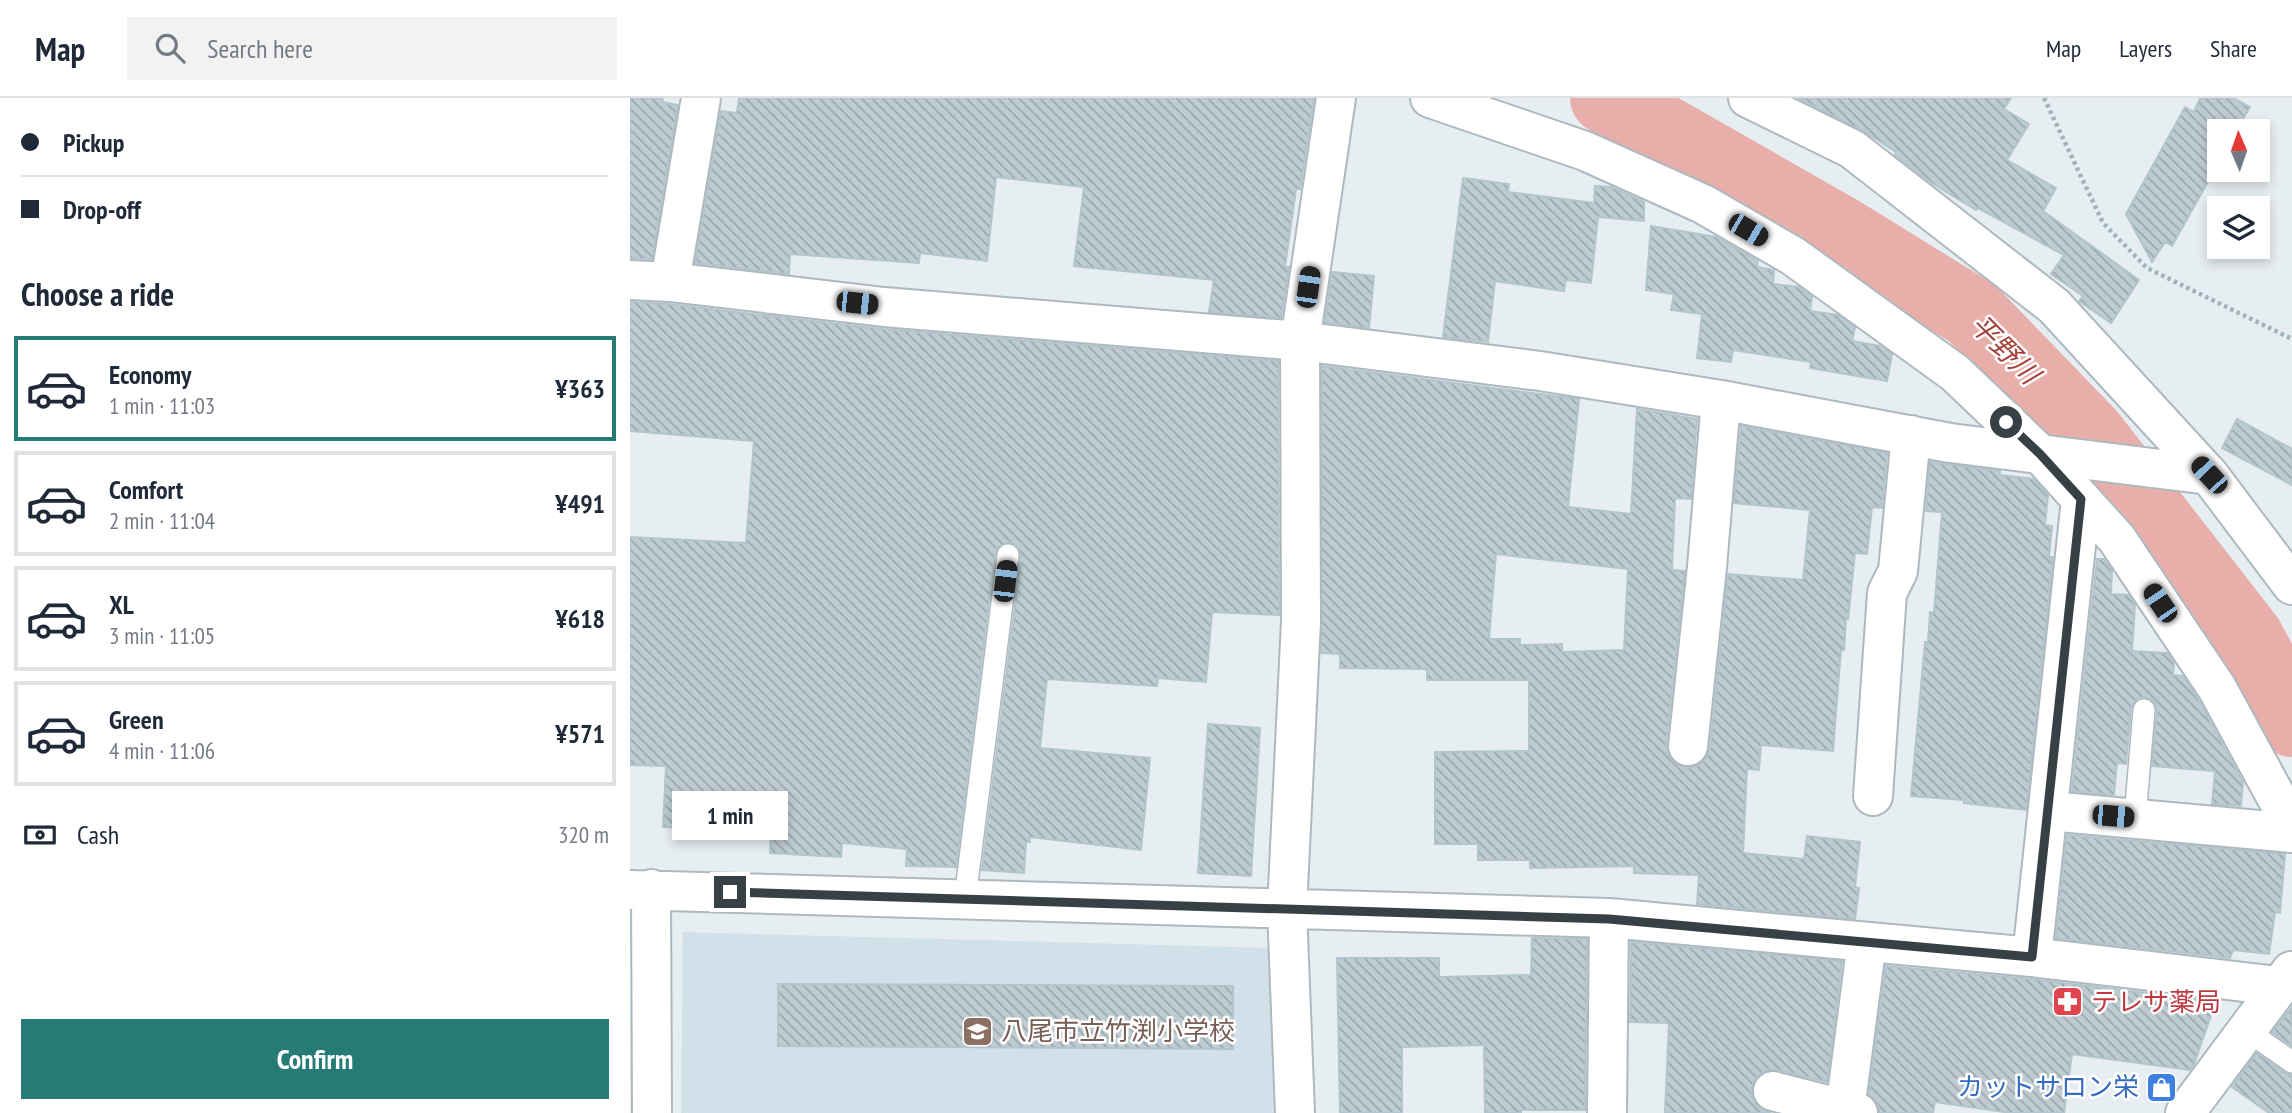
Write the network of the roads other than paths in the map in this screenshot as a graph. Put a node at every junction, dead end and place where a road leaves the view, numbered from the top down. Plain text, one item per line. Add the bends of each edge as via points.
1 (701, 98) edge
2 (1336, 98) edge
3 (1430, 98) edge
4 (1748, 98) edge
5 (630, 281) edge
6 (670, 282) junction
7 (1300, 341) junction
8 (1721, 400) junction
9 (1911, 435) junction
10 (2050, 455) junction
11 (2209, 475) junction
12 (2081, 499) junction
13 (1008, 555) dead end
14 (2292, 585) edge
15 (2144, 710) dead end
16 (1688, 747) dead end
17 (1873, 796) dead end
18 (2049, 811) junction
19 (2135, 818) junction
20 (2292, 826) edge
21 (2292, 833) edge
22 (641, 889) edge
23 (965, 899) junction
24 (1287, 909) junction
25 (1609, 919) junction
26 (1867, 942) junction
27 (2032, 957) junction
28 (2285, 978) edge
29 (2246, 1030) junction
30 (2292, 1062) edge
31 (1773, 1091) dead end
32 (1851, 1111) edge
33 (652, 1113) edge
34 (1295, 1113) edge
35 (1608, 1113) edge
36 (2185, 1113) edge

1 - 6 street
2 - 7 street
3 - 10 street via 1585,151 1703,204 1771,243 1955,373
4 - 11 street via 1852,149 2054,306
5 - 6 street
6 - 7 street via 884,306
7 - 8 street via 1540,371
7 - 24 street via 1301,621
8 - 9 street
8 - 16 street
9 - 10 street
9 - 17 street via 1898,571 1887,593
10 - 11 street
10 - 12 street
11 - 14 street
12 - 18 street
12 - 20 street via 2117,539 2217,688
13 - 23 lane
15 - 19 lane
18 - 19 street
18 - 27 street
19 - 21 street
22 - 23 street
22 - 33 street
23 - 24 street
24 - 25 street
24 - 34 street
25 - 26 street
25 - 35 street
26 - 27 street
26 - 32 street
27 - 28 street
28 - 29 street
29 - 30 lane
29 - 36 street
31 - 32 street

